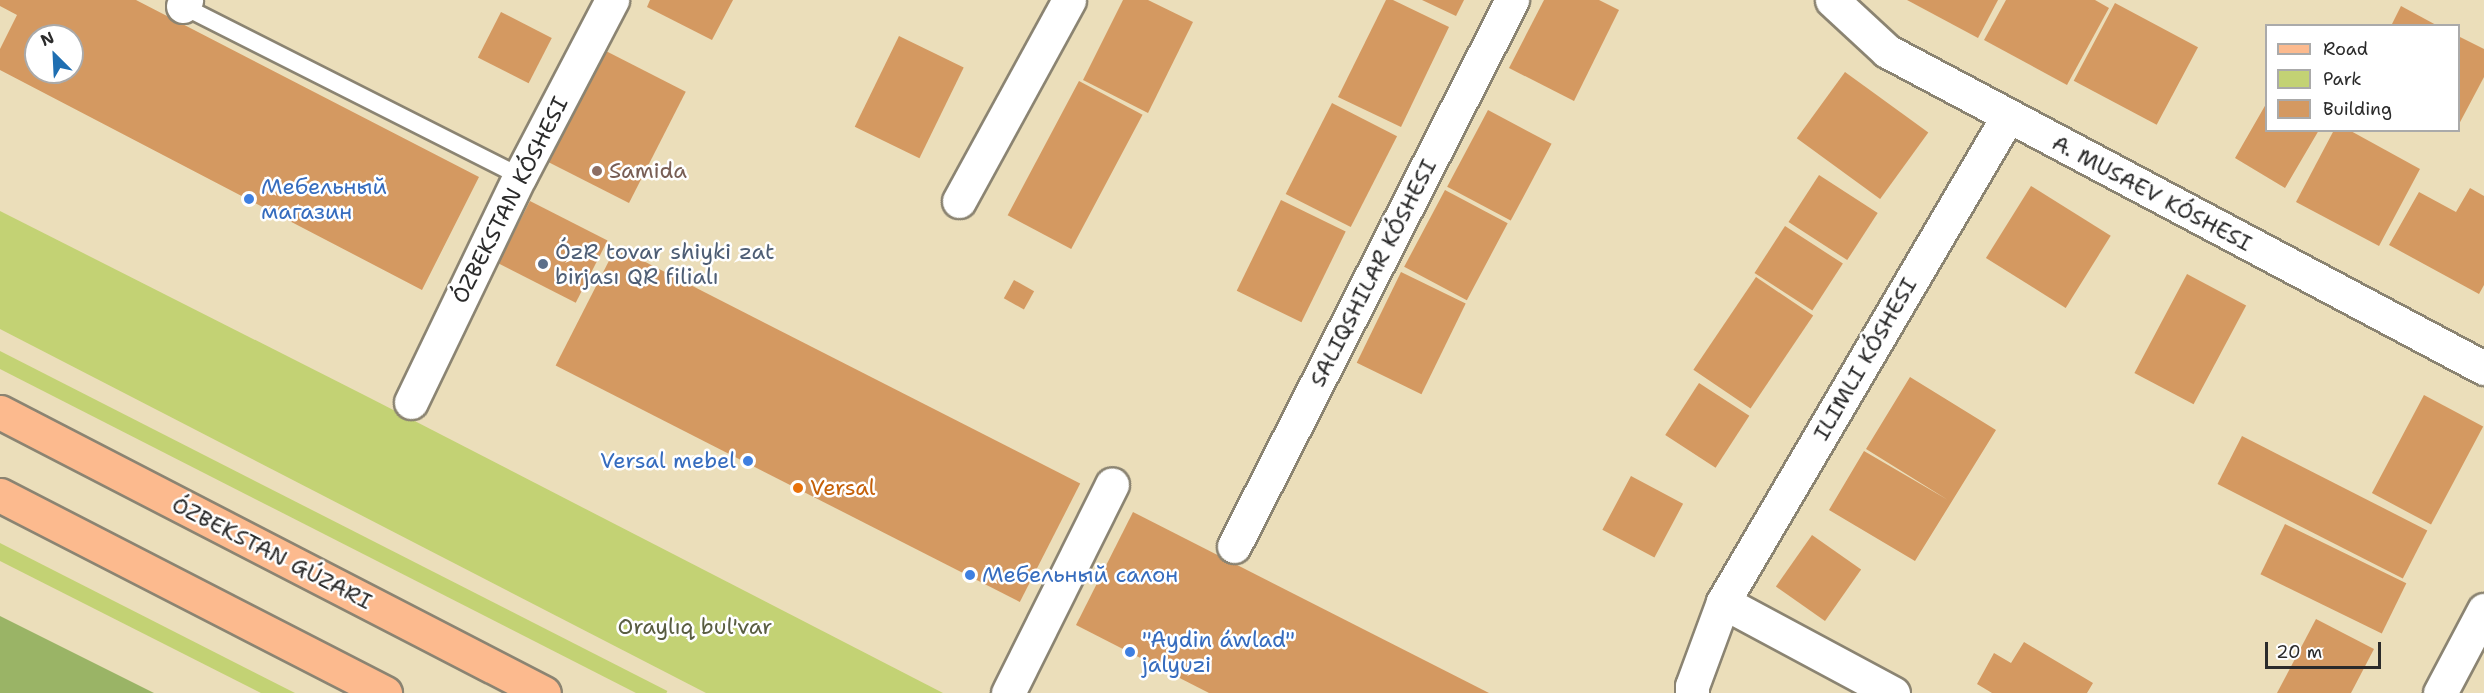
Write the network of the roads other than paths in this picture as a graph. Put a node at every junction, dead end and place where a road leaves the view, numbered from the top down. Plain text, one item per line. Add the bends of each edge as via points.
1 (612, 0) edge
2 (1070, 0) edge
3 (1512, 0) edge
4 (1832, 0) edge
5 (180, 2) edge
6 (2008, 116) junction
7 (520, 176) junction
8 (959, 201) dead end
9 (2484, 368) edge
10 (411, 402) dead end
11 (0, 412) edge
12 (1112, 484) dead end
13 (0, 495) edge
14 (1234, 546) dead end
15 (1723, 602) junction
16 (2484, 610) edge
17 (385, 693) edge
18 (544, 693) edge
19 (1008, 693) edge
20 (1692, 693) edge
21 (1893, 693) edge
22 (2440, 693) edge

1 - 7 street, ÓZBEKSTAN KÓSHESI
2 - 8 street
3 - 14 street
4 - 6 street, A. MUSAEV KÓSHESI via 1887,51
5 - 7 lane
6 - 9 street, A. MUSAEV KÓSHESI
6 - 15 street, ILIMLI KÓSHESI
7 - 10 street, ÓZBEKSTAN KÓSHESI
11 - 18 main road
12 - 19 street
13 - 17 main road
15 - 20 street, ILIMLI KÓSHESI
15 - 21 street
16 - 22 street

